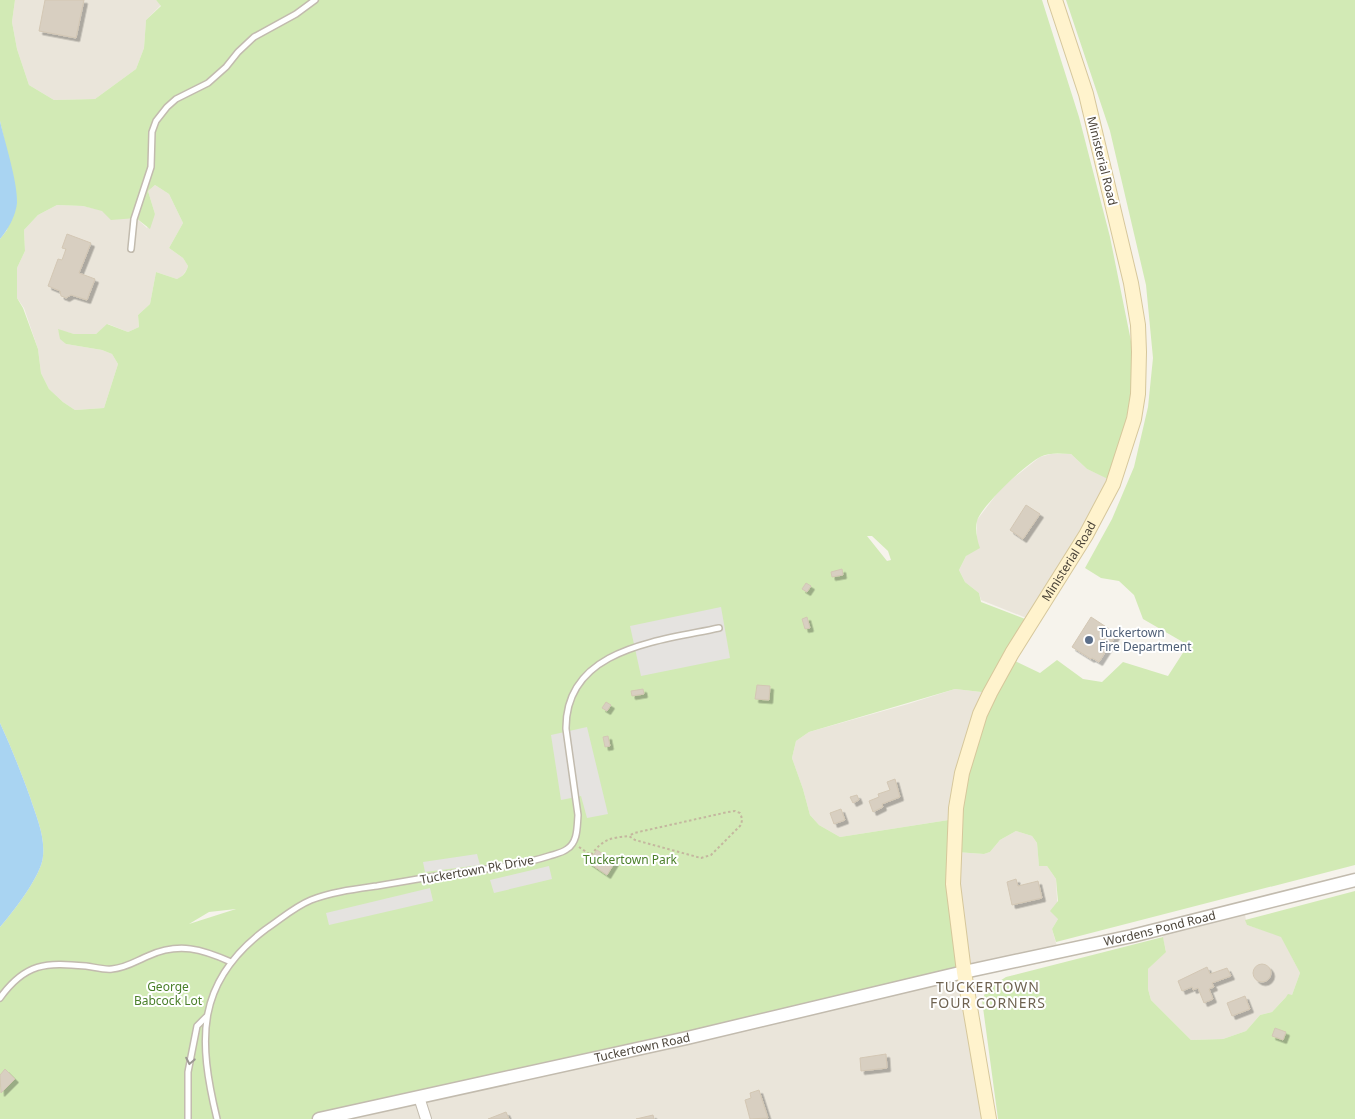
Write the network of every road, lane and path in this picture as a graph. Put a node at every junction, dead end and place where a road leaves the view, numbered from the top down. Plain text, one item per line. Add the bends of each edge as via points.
1 (315, 0) edge
2 (1055, 0) edge
3 (131, 249) dead end
4 (720, 628) dead end
5 (629, 836) junction
6 (572, 844) junction
7 (1355, 880) edge
8 (232, 962) junction
9 (964, 972) junction
10 (0, 998) edge
11 (206, 1016) junction
12 (419, 1097) junction
13 (188, 1119) edge
14 (217, 1119) edge
15 (319, 1119) edge
16 (426, 1119) edge
17 (989, 1119) edge

1 - 3 lane via 254,36 208,83 176,100 156,121 152,132 151,168 134,219
2 - 9 main road, Ministerial Road via 1086,94 1131,283 1138,325 1137,408 1119,470 1105,501 990,693 967,753 956,808 953,884
4 - 6 lane via 636,646 605,660 589,671 575,687 566,716 578,815 576,839
5 - 5 path via 701,858 711,855 740,826 742,818 740,813 728,812
5 - 6 path via 606,840 592,855
6 - 8 lane, Tuckertown Pk Drive via 559,853 506,867 348,890 312,900 262,932 239,951
7 - 9 street, Wordens Pond Road via 1132,936
8 - 10 lane via 208,952 177,947 110,969 46,964 20,976
8 - 11 lane, Tuckertown Pk Drive via 210,1001
9 - 12 street, Tuckertown Road
9 - 17 main road, Ministerial Road
11 -> 13 lane, Tuckertown Pk Drive via 197,1026 188,1072
11 - 14 lane, Tuckertown Pk Drive via 206,1062
12 - 15 street, Tuckertown Road
12 - 16 street

